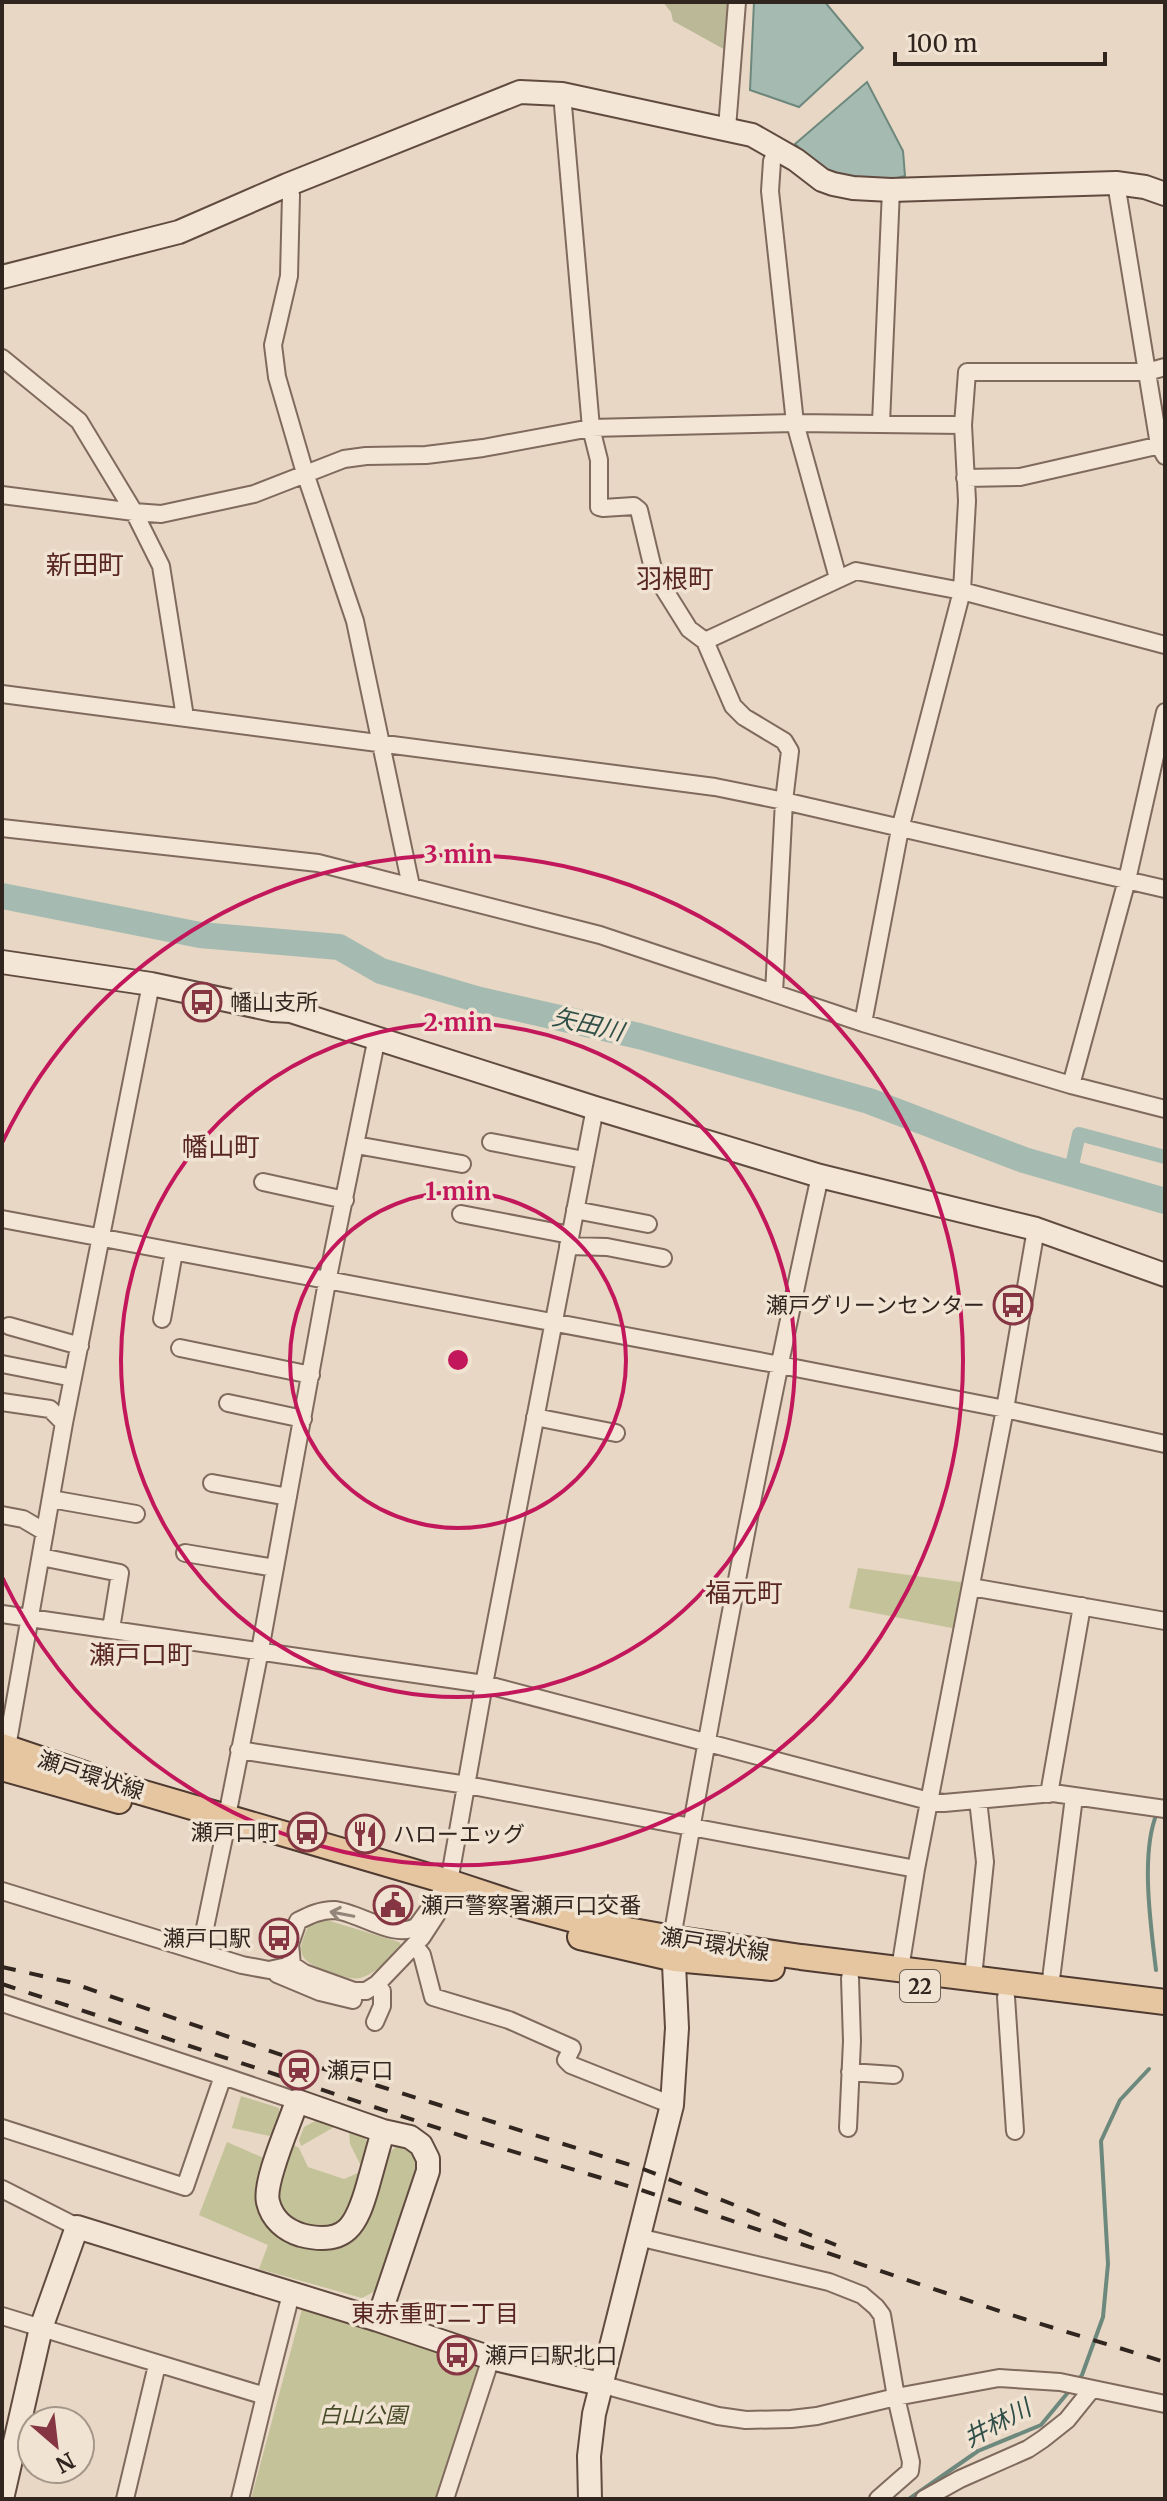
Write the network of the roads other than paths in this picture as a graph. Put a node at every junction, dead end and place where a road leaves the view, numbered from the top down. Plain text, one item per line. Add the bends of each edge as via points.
1 (737, 2) edge
2 (562, 94) junction
3 (727, 128) junction
4 (777, 148) junction
5 (1116, 183) junction
6 (287, 185) junction
7 (891, 190) junction
8 (1165, 194) edge
9 (2, 277) edge
10 (2, 358) edge
11 (1165, 367) edge
12 (1147, 372) junction
13 (795, 423) junction
14 (881, 423) junction
15 (963, 425) junction
16 (591, 428) junction
17 (1163, 448) edge
18 (305, 473) junction
19 (965, 478) junction
20 (2, 495) edge
21 (134, 512) junction
22 (838, 578) junction
23 (962, 591) junction
24 (705, 641) junction
25 (1165, 645) edge
26 (2, 694) edge
27 (1165, 712) edge
28 (185, 717) junction
29 (383, 743) junction
30 (784, 801) junction
31 (2, 828) edge
32 (900, 829) junction
33 (1127, 880) junction
34 (411, 886) junction
35 (1165, 889) edge
36 (2, 962) edge
37 (151, 984) junction
38 (774, 993) junction
39 (863, 1023) junction
40 (377, 1037) junction
41 (1071, 1085) junction
42 (595, 1108) junction
43 (1165, 1109) edge
44 (491, 1142) dead end
45 (356, 1145) junction
46 (584, 1160) junction
47 (462, 1164) dead end
48 (820, 1176) junction
49 (263, 1182) dead end
50 (345, 1200) junction
51 (575, 1210) junction
52 (461, 1214) dead end
53 (2, 1219) edge
54 (648, 1224) dead end
55 (1036, 1229) junction
56 (100, 1236) junction
57 (569, 1241) junction
58 (174, 1252) junction
59 (663, 1258) dead end
60 (1165, 1275) edge
61 (327, 1282) junction
62 (162, 1319) dead end
63 (553, 1323) junction
64 (9, 1326) dead end
65 (80, 1346) junction
66 (180, 1348) dead end
67 (2, 1364) edge
68 (780, 1365) junction
69 (311, 1375) junction
70 (73, 1378) junction
71 (2, 1402) edge
72 (228, 1403) dead end
73 (1005, 1409) junction
74 (535, 1417) junction
75 (303, 1419) junction
76 (64, 1423) junction
77 (616, 1433) dead end
78 (1165, 1444) edge
79 (212, 1483) dead end
80 (288, 1497) junction
81 (51, 1499) junction
82 (136, 1514) dead end
83 (2, 1515) edge
84 (45, 1532) junction
85 (185, 1553) dead end
86 (41, 1557) junction
87 (275, 1568) junction
88 (971, 1587) junction
89 (1082, 1606) junction
90 (2, 1614) edge
91 (28, 1619) junction
92 (1165, 1621) edge
93 (111, 1629) junction
94 (260, 1650) junction
95 (484, 1684) junction
96 (706, 1742) junction
97 (239, 1750) junction
98 (4, 1753) edge
99 (467, 1785) junction
100 (1049, 1794) junction
101 (1074, 1797) junction
102 (978, 1800) junction
103 (929, 1801) junction
104 (1165, 1809) edge
105 (226, 1824) junction
106 (691, 1827) junction
107 (916, 1869) junction
108 (2, 1891) edge
109 (445, 1892) junction
110 (415, 1946) junction
111 (673, 1948) junction
112 (200, 1952) junction
113 (292, 1965) junction
114 (900, 1969) junction
115 (269, 1970) junction
116 (973, 1977) junction
117 (850, 1978) junction
118 (380, 1987) junction
119 (1050, 1987) junction
120 (1006, 1997) junction
121 (1165, 2002) edge
122 (2, 2003) edge
123 (1165, 2014) edge
124 (375, 2022) dead end
125 (850, 2072) junction
126 (894, 2075) dead end
127 (223, 2076) junction
128 (297, 2101) junction
129 (672, 2105) junction
130 (2, 2128) edge
131 (848, 2128) dead end
132 (383, 2131) junction
133 (1015, 2131) dead end
134 (2, 2189) edge
135 (77, 2227) junction
136 (638, 2237) junction
137 (291, 2294) junction
138 (2, 2316) edge
139 (378, 2320) junction
140 (41, 2328) junction
141 (491, 2358) junction
142 (157, 2365) junction
143 (600, 2384) junction
144 (1092, 2389) junction
145 (265, 2396) junction
146 (896, 2397) junction
147 (1165, 2404) edge
148 (8, 2444) edge
149 (2, 2499) edge
150 (125, 2499) edge
151 (240, 2499) edge
152 (445, 2499) edge
153 (590, 2499) edge
154 (878, 2499) edge
155 (924, 2499) edge

1 - 3 street
2 - 3 street
2 - 6 street via 520,92
2 - 16 street
3 - 4 street
4 - 7 street via 822,180
4 - 13 street via 770,191
5 - 7 street
5 - 8 street
5 - 12 street
6 - 9 street via 179,232
6 - 18 street via 289,276 273,345
7 - 14 street
10 - 21 street via 79,421
11 - 12 street
12 - 15 street via 967,372
12 - 17 street
13 - 14 street
13 - 16 street
13 - 22 street
14 - 15 street
15 - 19 street
16 - 18 street via 483,448 344,459
16 - 24 street via 599,460 599,507 639,510 654,573 689,629
17 - 19 street via 1020,477
18 - 21 street via 254,494 161,514
18 - 29 street via 355,621
19 - 23 street
20 - 21 street
21 - 28 street via 161,566
22 - 23 street via 867,572
22 - 24 street
23 - 25 street
23 - 32 street
24 - 30 street via 733,706 784,741 790,751
26 - 28 street
27 - 33 street
28 - 29 street
29 - 30 street
29 - 34 street
30 - 32 street
30 - 38 street
31 - 34 street via 318,863
32 - 33 street
32 - 39 street
33 - 35 street
33 - 41 street
34 - 38 street via 600,935
36 - 37 street
37 - 40 street via 291,1011
37 - 56 street
38 - 39 street
39 - 41 street
40 - 42 street
40 - 45 street
41 - 43 street
42 - 46 street
42 - 48 street
44 - 46 street
45 - 47 street
45 - 50 street
46 - 51 street
48 - 55 street
48 - 68 street
49 - 50 street
50 - 61 street
51 - 54 street
51 - 57 street
52 - 57 street
53 - 56 street
55 - 60 street
55 - 73 street
56 - 58 street
56 - 65 street
57 - 59 street
57 - 63 street
58 - 61 street
58 - 62 street
61 - 63 street
61 - 69 street
63 - 68 street
63 - 74 street
64 - 65 street
65 - 70 street
66 - 69 street
67 - 70 street
68 - 73 street
68 - 96 street
69 - 75 street
70 - 76 street
71 - 76 street via 50,1409
72 - 75 street
73 - 78 street
73 - 88 street
74 - 77 street
74 - 95 street
75 - 80 street
76 - 81 street
79 - 80 street
80 - 87 street
81 - 82 street
81 - 84 street
83 - 84 street via 23,1519
84 - 86 street
85 - 87 street
86 - 91 street
86 - 93 street via 120,1573
87 - 94 street
88 - 89 street
88 - 103 street
89 - 92 street
89 - 100 street
90 - 91 street
91 - 93 street
91 - 98 street
93 - 94 street
94 - 95 street
94 - 97 street
95 - 96 street
95 - 99 street
96 - 103 street
96 - 106 street
97 - 99 street
97 - 105 street
98 - 105 main road, 瀬戸環状線 / 22
99 - 106 street
99 - 109 street
100 - 101 street
100 - 102 street
101 - 104 street
101 - 119 street
102 - 103 street
102 - 116 street via 985,1862
103 - 107 street
105 - 109 main road, 瀬戸環状線 / 22
105 - 112 street
106 - 107 street
106 - 111 street
107 - 114 street
108 - 112 street
109 - 110 street
109 - 111 main road, 瀬戸環状線 / 22 via 522,1906
109 -> 113 street via 417,1926 404,1931 336,1910 315,1912 298,1921 290,1944
110 - 118 street
110 - 129 street via 433,1997 509,2020 572,2048 566,2060 571,2065
111 - 114 main road, 瀬戸環状線 / 22
111 - 117 main road, 瀬戸環状線 / 22
111 - 129 street via 677,2028
112 - 115 street
113 - 115 street
113 - 118 street via 354,1991
114 - 116 main road, 瀬戸環状線 / 22
115 - 118 street via 356,2001
116 - 119 main road, 瀬戸環状線 / 22
117 - 120 main road, 瀬戸環状線 / 22
117 - 125 street
118 - 124 street via 382,2006
119 - 121 main road, 瀬戸環状線 / 22
120 - 123 main road, 瀬戸環状線 / 22
120 - 133 street
122 - 127 street
125 - 126 street
125 - 131 street
127 - 128 street
127 - 130 street via 185,2187
128 - 132 street
128 - 132 street via 268,2186 274,2217 287,2231 329,2239 359,2217
129 - 136 street
132 - 139 street via 421,2145 428,2171
134 - 135 street
135 - 137 street
135 - 140 street
136 - 143 street
136 - 146 street via 829,2282 862,2295 882,2315
137 - 139 street
137 - 145 street
138 - 140 street
139 - 141 street
140 - 142 street
140 - 148 street
141 - 143 street
141 - 152 street
142 - 145 street
142 - 150 street
143 - 146 street via 746,2420 817,2416
143 - 153 street via 589,2456
144 - 146 street via 999,2378
144 - 147 street
144 - 155 street via 1067,2420 1028,2449
145 - 151 street
146 - 154 street via 910,2471
148 - 149 street

